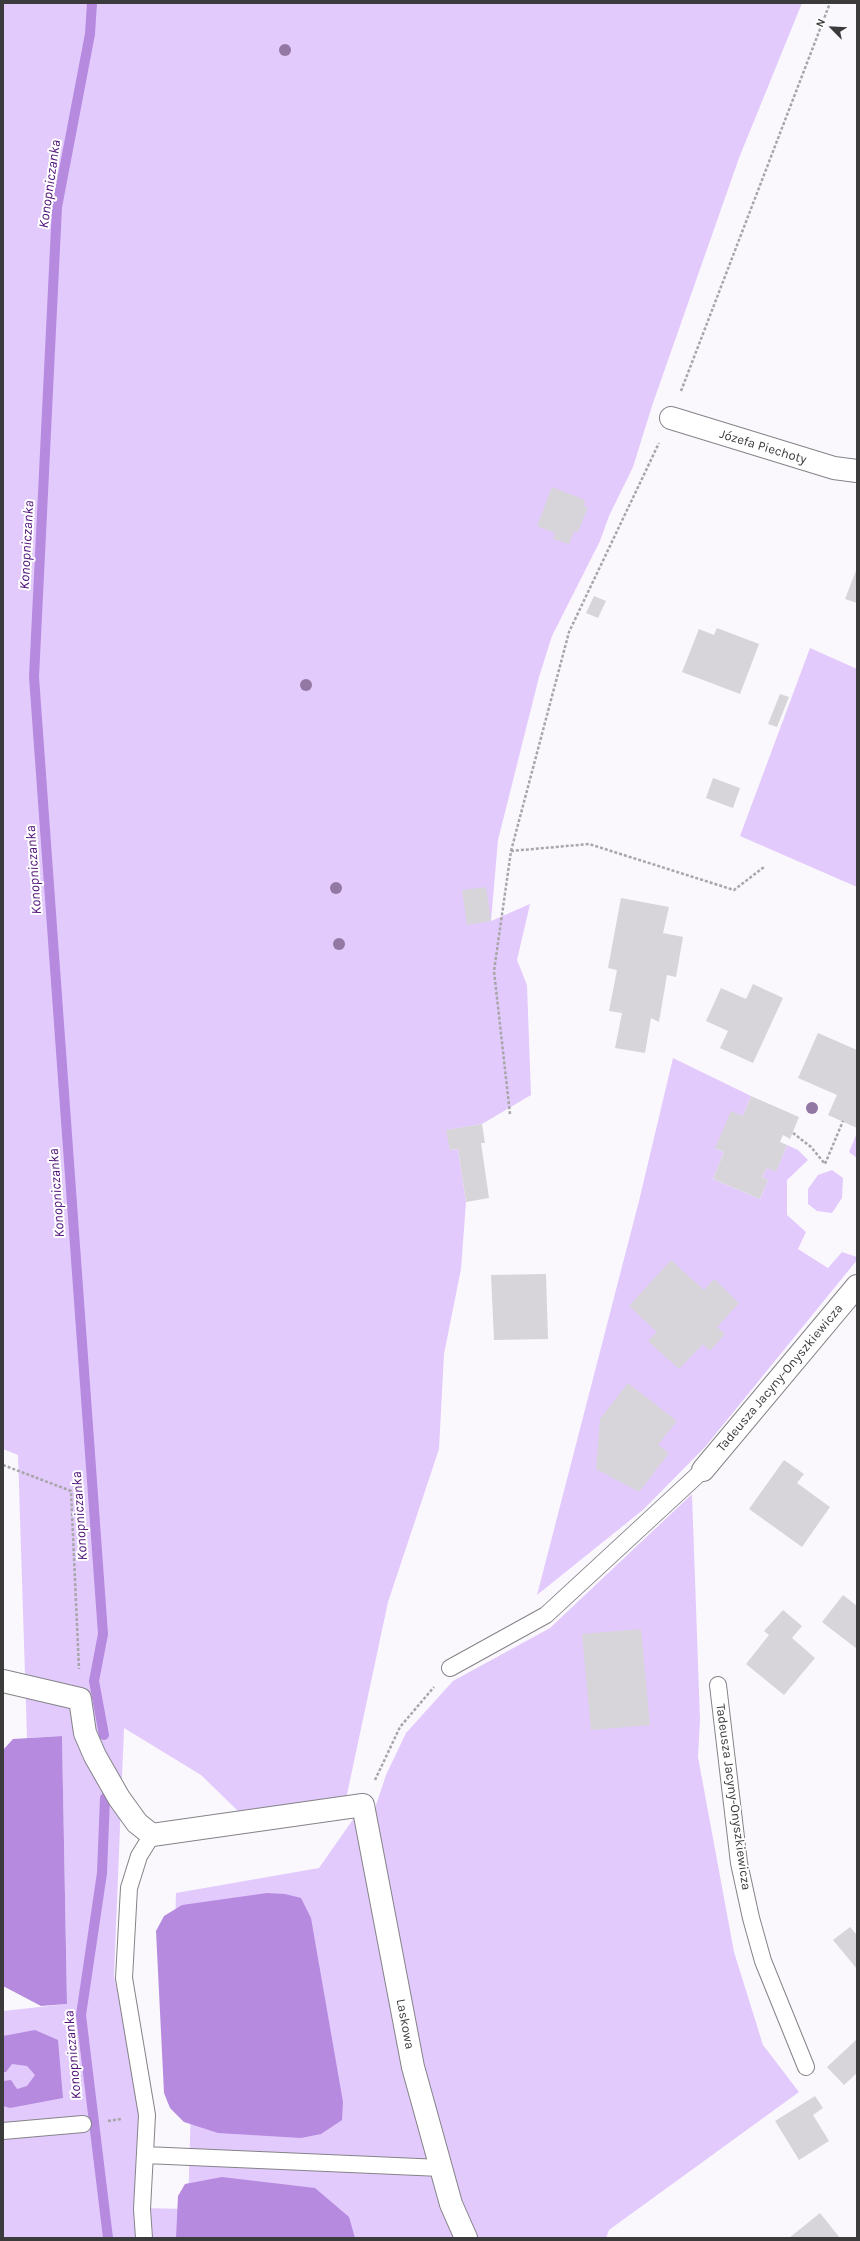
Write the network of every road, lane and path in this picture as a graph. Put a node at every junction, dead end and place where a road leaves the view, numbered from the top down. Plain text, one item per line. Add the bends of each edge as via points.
1 (671, 418) dead end
2 (857, 471) edge
3 (764, 867) dead end
4 (510, 1114) dead end
5 (843, 1121) dead end
6 (793, 1133) dead end
7 (857, 1286) edge
8 (3, 1465) edge
9 (703, 1470) joint
10 (450, 1668) joint
11 (3, 1681) edge
12 (718, 1685) dead end
13 (80, 1699) junction
14 (363, 1805) junction
15 (152, 1835) junction
16 (806, 2067) dead end
17 (83, 2124) dead end
18 (3, 2131) edge
19 (145, 2155) junction
20 (441, 2168) junction
21 (144, 2238) edge
22 (466, 2238) edge

1 - 2 street, Józefa Piechoty via 834,468
3 - 4 path via 734,890 589,844 510,851 494,971
5 - 6 path via 825,1164 811,1146
7 - 9 street, Tadeusza Jacyny-Onyszkiewicza
8 - 13 path via 71,1490
9 - 10 lane via 546,1615
10 - 14 path via 400,1727
11 - 13 street
12 - 16 lane, Tadeusza Jacyny-Onyszkiewicza via 739,1863 751,1918 763,1961
13 - 15 street via 85,1733 95,1756 136,1823
14 - 15 street
14 - 20 street, Laskowa via 413,2067
15 - 19 lane via 138,1856 129,1888 124,1978 147,2115
17 - 18 lane
19 - 20 lane
19 - 21 lane via 142,2209
20 - 22 street, Laskowa via 451,2204

